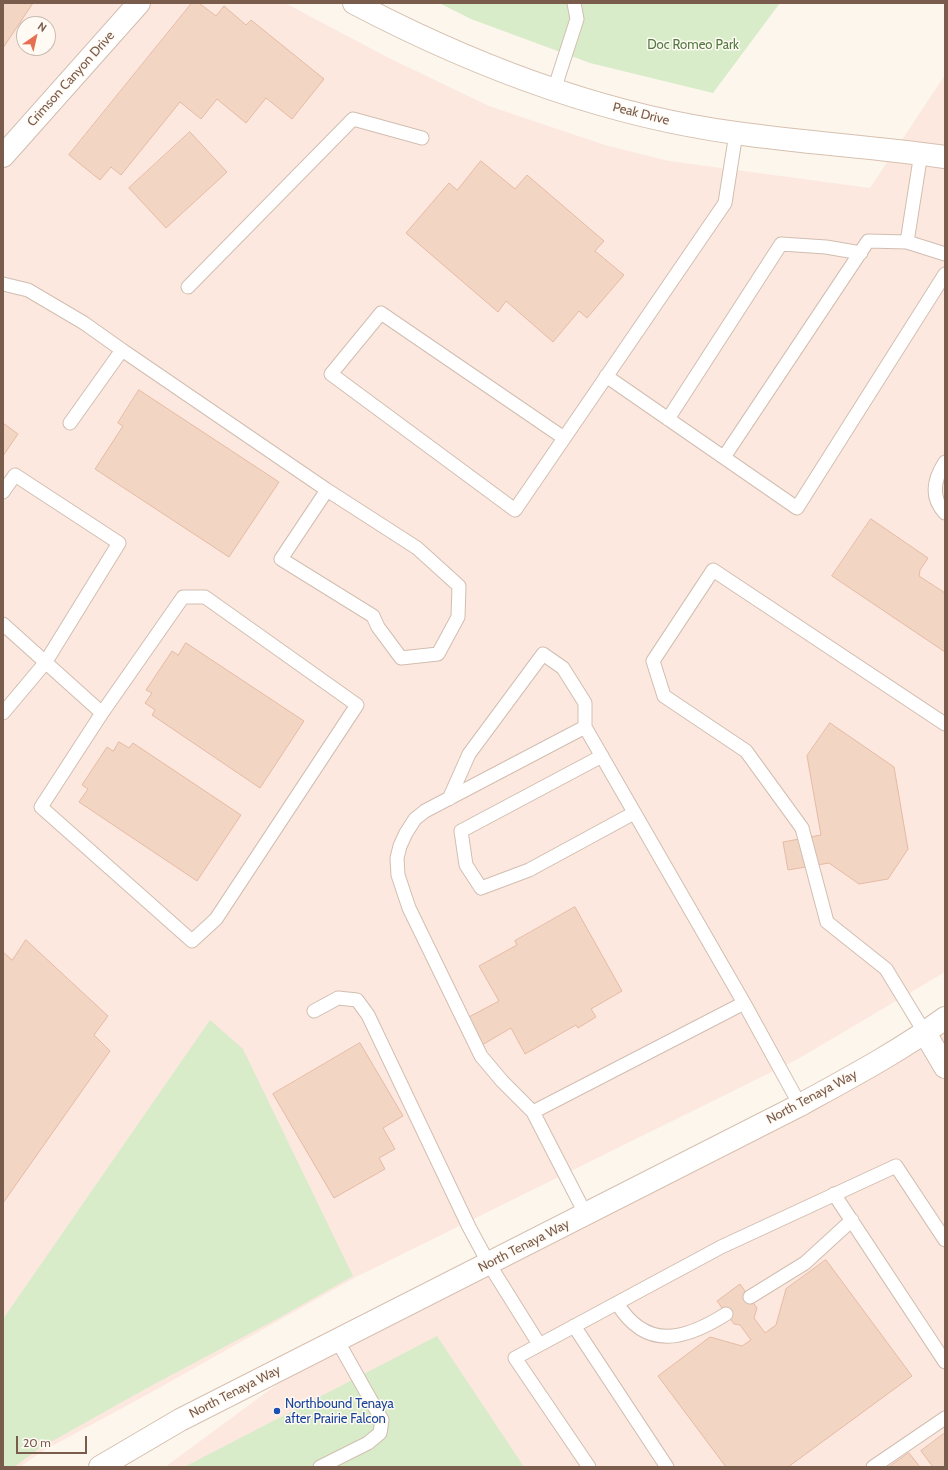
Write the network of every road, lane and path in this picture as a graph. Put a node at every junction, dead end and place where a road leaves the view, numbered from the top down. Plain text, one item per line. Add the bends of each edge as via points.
1 (139, 3) edge
2 (354, 3) edge
3 (574, 3) edge
4 (554, 90) junction
5 (736, 133) junction
6 (422, 138) dead end
7 (921, 153) junction
8 (3, 156) edge
9 (945, 157) edge
10 (907, 242) junction
11 (861, 252) junction
12 (945, 254) edge
13 (945, 274) edge
14 (3, 284) edge
15 (188, 287) dead end
16 (122, 350) junction
17 (606, 376) junction
18 (668, 419) junction
19 (70, 424) dead end
20 (564, 438) junction
21 (724, 457) junction
22 (945, 462) edge
23 (328, 490) junction
24 (3, 492) edge
25 (945, 513) edge
26 (3, 624) edge
27 (45, 662) junction
28 (3, 713) edge
29 (102, 713) junction
30 (945, 724) edge
31 (585, 727) junction
32 (602, 756) junction
33 (449, 798) junction
34 (634, 812) junction
35 (744, 1003) junction
36 (314, 1010) dead end
37 (945, 1018) edge
38 (925, 1033) junction
39 (945, 1067) edge
40 (800, 1105) junction
41 (533, 1112) junction
42 (834, 1194) junction
43 (586, 1215) junction
44 (852, 1220) junction
45 (945, 1240) edge
46 (489, 1264) junction
47 (750, 1297) dead end
48 (617, 1303) junction
49 (726, 1314) dead end
50 (574, 1326) junction
51 (337, 1340) junction
52 (540, 1344) junction
53 (945, 1362) edge
54 (945, 1418) edge
55 (100, 1467) edge
56 (320, 1467) edge
57 (589, 1467) edge
58 (667, 1467) edge
59 (873, 1467) edge

1 - 8 main road, Crimson Canyon Drive
2 - 4 main road, Peak Drive via 468,58
3 - 4 lane via 577,19
4 - 5 main road, Peak Drive via 686,125
5 - 7 main road, Peak Drive
5 - 17 lane via 725,203
6 - 15 lane via 353,119
7 - 9 main road, Peak Drive
7 - 10 lane
10 - 11 lane via 868,241
10 - 12 lane
11 - 18 lane via 780,244
11 - 21 lane
13 - 21 lane via 798,508
14 - 16 lane via 28,290 84,323
16 - 19 lane
16 - 23 lane
17 - 18 lane
17 - 20 lane
18 - 21 lane
20 - 20 lane via 515,510 331,374 380,313
22 - 25 lane via 936,481 935,492 939,506
23 - 23 lane via 417,548 459,586 458,617 438,654 401,658 373,616 281,559
24 - 27 lane via 15,475 119,543
26 - 27 lane
27 - 28 lane
27 - 29 lane
29 - 29 lane via 183,597 205,597 357,705 216,919 192,942 41,807
30 - 38 lane via 714,570 653,661 664,696 746,751 802,828 827,922 886,969
31 - 32 lane
31 - 33 lane
31 - 33 lane via 585,702 563,668 543,654 469,754
32 - 34 lane
32 - 34 lane via 461,831 466,865 481,888 529,870
33 - 41 lane via 415,819 400,846 397,858 398,875 410,908 481,1056
34 - 35 lane
35 - 40 lane
35 - 41 lane
36 - 46 lane via 338,998 357,1000 368,1015 450,1189
37 - 38 main road, North Tenaya Way
38 - 39 main road
38 - 40 main road, North Tenaya Way
40 - 43 main road, North Tenaya Way
41 - 43 lane
42 - 44 lane
42 - 45 lane via 896,1166
42 - 48 lane via 721,1246
43 - 46 main road, North Tenaya Way
44 - 47 lane via 805,1263
44 - 53 lane
46 - 51 main road, North Tenaya Way
46 - 52 lane
48 - 49 lane via 626,1317 640,1330 664,1337 685,1334
48 - 50 lane
50 - 52 lane
50 - 58 lane
51 - 55 main road, North Tenaya Way via 180,1420
51 - 56 lane via 382,1420 380,1433 368,1443
52 - 57 lane via 515,1358
54 - 59 lane

